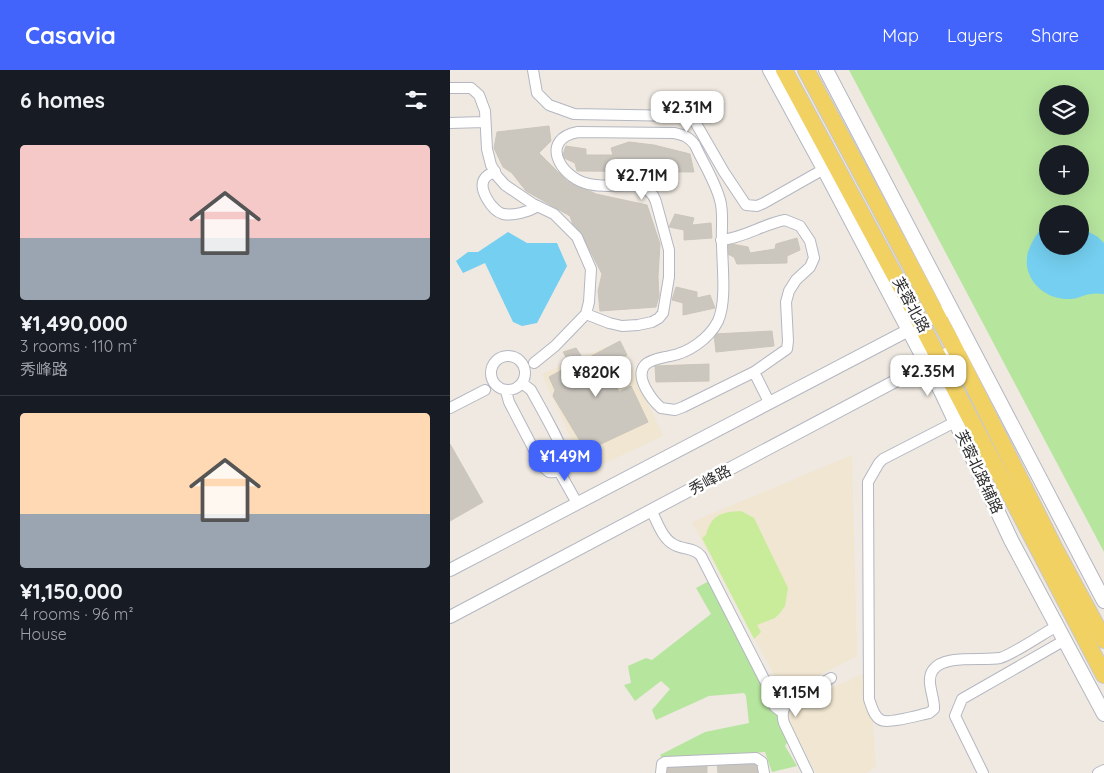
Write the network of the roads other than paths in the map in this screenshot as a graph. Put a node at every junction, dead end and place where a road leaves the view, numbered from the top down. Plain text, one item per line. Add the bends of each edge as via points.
1 (533, 70) edge
2 (770, 70) edge
3 (784, 70) edge
4 (806, 70) edge
5 (826, 70) edge
6 (450, 88) edge
7 (485, 122) junction
8 (450, 123) edge
9 (824, 169) junction
10 (495, 171) junction
11 (538, 206) junction
12 (722, 240) junction
13 (944, 311) junction
14 (586, 314) junction
15 (915, 327) junction
16 (962, 345) junction
17 (933, 362) junction
18 (754, 372) junction
19 (523, 373) junction
20 (492, 379) junction
21 (503, 389) junction
22 (485, 390) junction
23 (769, 402) junction
24 (450, 408) edge
25 (955, 422) junction
26 (559, 471) junction
27 (577, 503) junction
28 (651, 510) junction
29 (450, 570) edge
30 (1104, 601) edge
31 (450, 617) edge
32 (1057, 626) junction
33 (1065, 640) junction
34 (1104, 640) edge
35 (1104, 675) edge
36 (831, 678) dead end
37 (782, 713) junction
38 (1104, 714) edge
39 (1104, 770) edge
40 (806, 772) edge
41 (661, 773) edge
42 (764, 773) edge
43 (983, 773) edge
44 (1098, 773) edge

1 - 9 street via 538,93 549,105 574,114 681,116 694,120 746,205 764,203
2 - 9 main road
3 - 15 main road, 芙蓉北路
4 - 13 main road, 芙蓉北路
5 - 13 main road
6 - 7 street via 471,88 479,95
7 - 8 street
7 - 10 street via 487,149
9 - 15 main road
10 - 11 street via 505,185
10 - 11 street via 483,180 491,207 503,214 514,214
11 - 14 street via 554,214 577,237 591,269
12 - 14 street via 720,200 690,138 674,133 569,134 556,147 556,155 566,172 586,183 636,185 648,190 654,195 669,250 669,277 659,318 622,326
12 - 18 street via 785,220 800,226 814,252 813,263 789,291 786,349
12 - 18 street via 722,297 718,320 698,344 645,365 642,379 661,408 675,410
13 - 15 street
13 - 16 main road, 芙蓉北路
14 - 19 street
15 - 17 main road, 芙蓉北路
15 - 23 street
16 - 17 street, 秀峰路
16 - 30 main road
16 - 34 main road, 芙蓉北路 via 1055,548
17 - 25 main road, 芙蓉北路辅路
17 - 28 street, 秀峰路
17 - 35 main road, 芙蓉北路
18 - 23 street
19 - 20 street via 512,357 500,358 492,367
19 - 21 street via 514,389
19 - 26 street via 563,451 565,463
20 - 21 street
20 - 22 street
21 - 22 street
21 - 26 street via 543,467 549,472
22 - 24 street
23 - 27 street
25 - 32 main road, 芙蓉北路辅路 via 1011,540
25 - 32 street via 883,459 868,482 869,699 877,717 886,721 929,713 934,708 931,676 938,666 957,660 1000,658
26 - 27 street
27 - 29 street
28 - 31 street, 秀峰路
28 - 37 street via 669,542 694,550 701,556 775,707
32 - 33 main road, 芙蓉北路辅路
33 - 38 main road, 芙蓉北路辅路
33 - 43 street via 962,699 955,716
36 - 37 street via 787,703
37 - 40 street
39 - 44 street
41 - 42 street via 665,762 756,758 762,762

